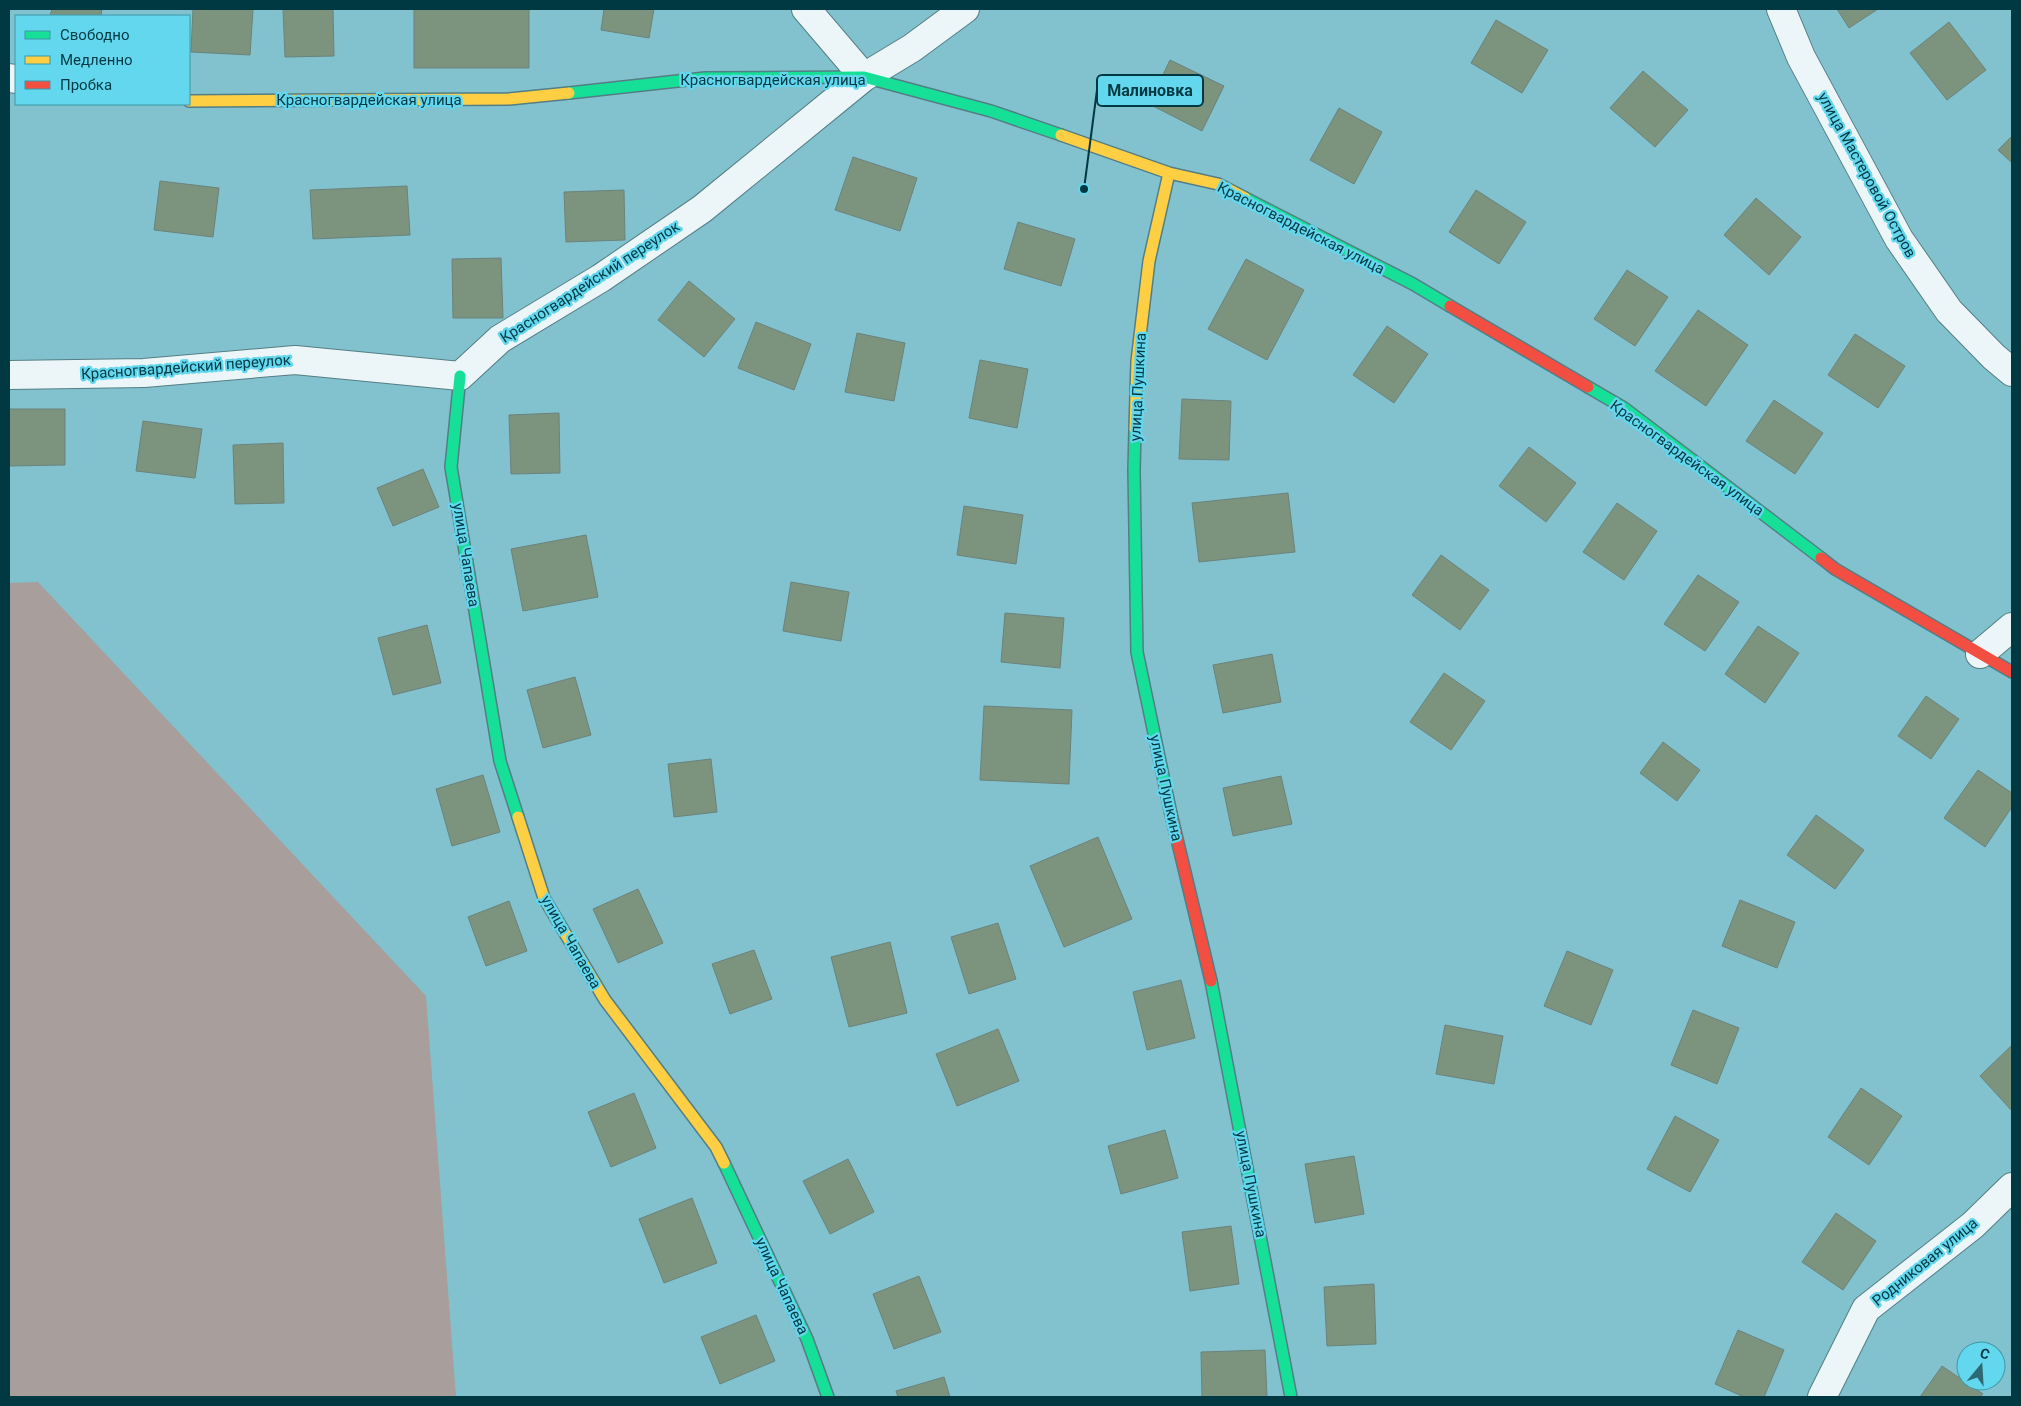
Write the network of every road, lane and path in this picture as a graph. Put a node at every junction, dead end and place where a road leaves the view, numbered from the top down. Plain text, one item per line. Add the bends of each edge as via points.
1 (806, 9) edge
2 (965, 9) edge
3 (1781, 9) edge
4 (864, 77) junction
5 (190, 101) edge
6 (1169, 173) junction
7 (2012, 372) edge
8 (9, 375) edge
9 (460, 376) junction
10 (2012, 626) edge
11 (1980, 654) junction
12 (2012, 672) edge
13 (2012, 1187) edge
14 (828, 1397) edge
15 (1290, 1397) edge
16 (1822, 1397) edge

1 - 4 street
2 - 4 street via 912,48
3 - 7 street, улица Мастеровой Остров via 1801,57 1899,239 1949,311
4 - 5 street, Красногвардейская улица via 705,78 509,99
4 - 6 street, Красногвардейская улица via 991,111
4 - 9 street, Красногвардейский переулок via 702,209 601,278 500,339
6 - 11 street, Красногвардейская улица via 1218,184 1412,284 1615,403 1835,568
6 - 15 street, улица Пушкина via 1149,261 1137,360 1134,470 1137,652 1218,1010
8 - 9 street, Красногвардейский переулок via 144,373 295,360
9 - 14 street, улица Чапаева via 451,467 500,762 544,898 605,1000 716,1147 807,1338
10 - 11 street
11 - 12 street, Красногвардейская улица
13 - 16 street, Родниковая улица via 1973,1225 1866,1309

